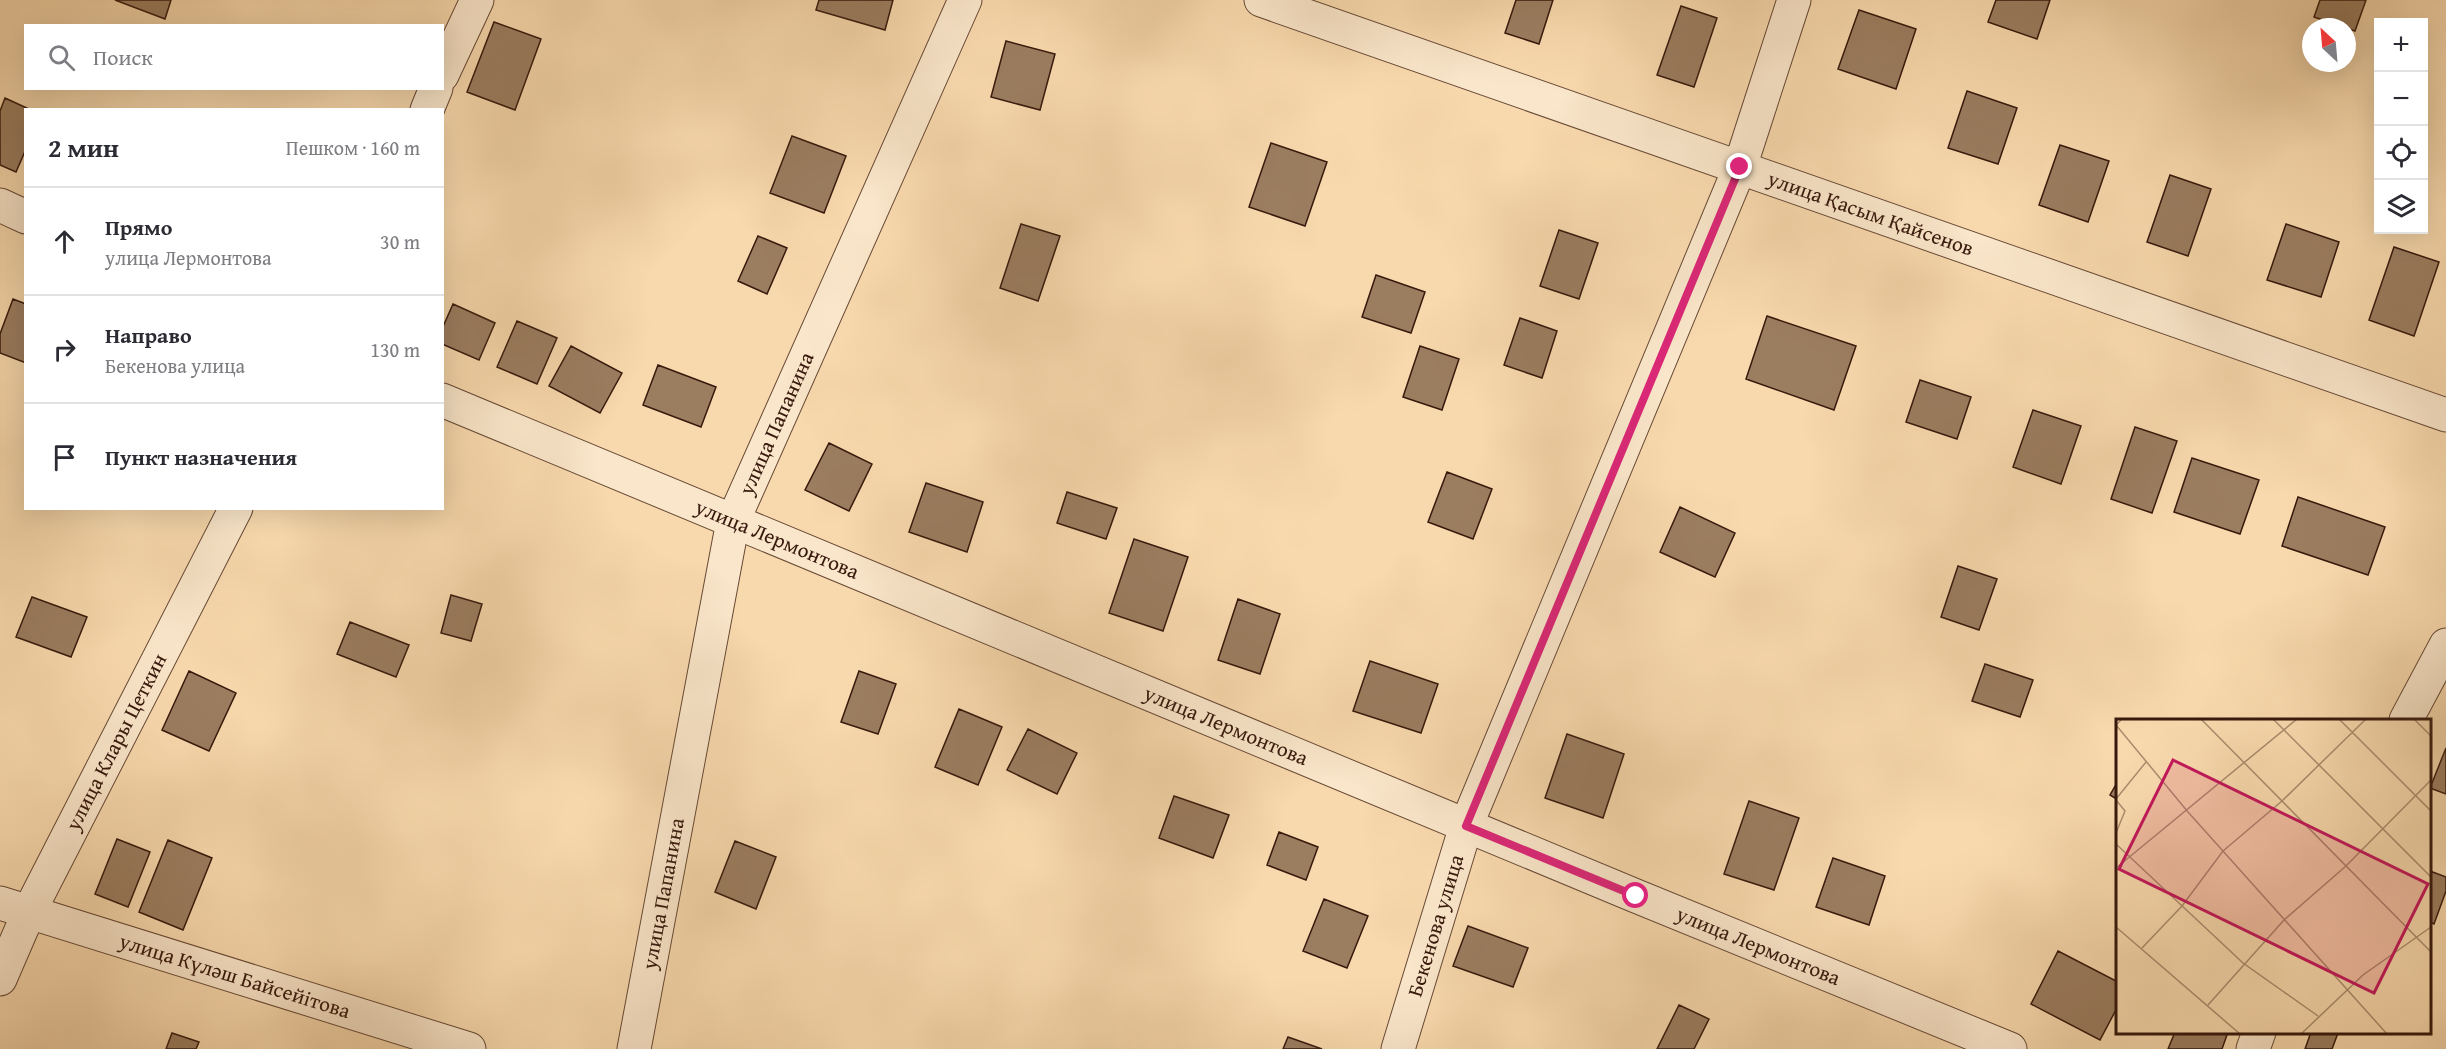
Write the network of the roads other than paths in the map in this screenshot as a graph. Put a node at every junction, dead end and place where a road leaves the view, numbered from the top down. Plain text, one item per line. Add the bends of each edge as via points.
1 (477, 0) edge
2 (964, 0) edge
3 (1261, 0) edge
4 (1794, 0) edge
5 (444, 71) edge
6 (435, 90) edge
7 (428, 108) edge
8 (1740, 167) junction
9 (0, 205) edge
10 (24, 216) edge
11 (444, 401) edge
12 (2446, 415) edge
13 (235, 510) edge
14 (733, 521) junction
15 (2446, 645) edge
16 (2407, 719) edge
17 (1466, 826) junction
18 (15, 907) edge
19 (0, 979) edge
20 (2258, 1034) edge
21 (469, 1049) edge
22 (634, 1049) edge
23 (1398, 1049) edge
24 (2010, 1049) edge
25 (2253, 1049) edge

1 - 5 street
2 - 14 street, улица Папанина
3 - 8 street, улица Қасым Қайсенов
4 - 8 street, Бекенова улица
6 - 7 street
8 - 12 street, улица Қасым Қайсенов
8 - 17 street, Бекенова улица
9 - 10 street
11 - 14 street, улица Лермонтова
13 - 18 street, улица Клары Цеткин
14 - 17 street, улица Лермонтова
14 - 22 street, улица Папанина
15 - 16 street
17 - 23 street, Бекенова улица
17 - 24 street, улица Лермонтова
18 - 19 street, улица Клары Цеткин
18 - 21 street, улица Күләш Байсейітова
20 - 25 street

